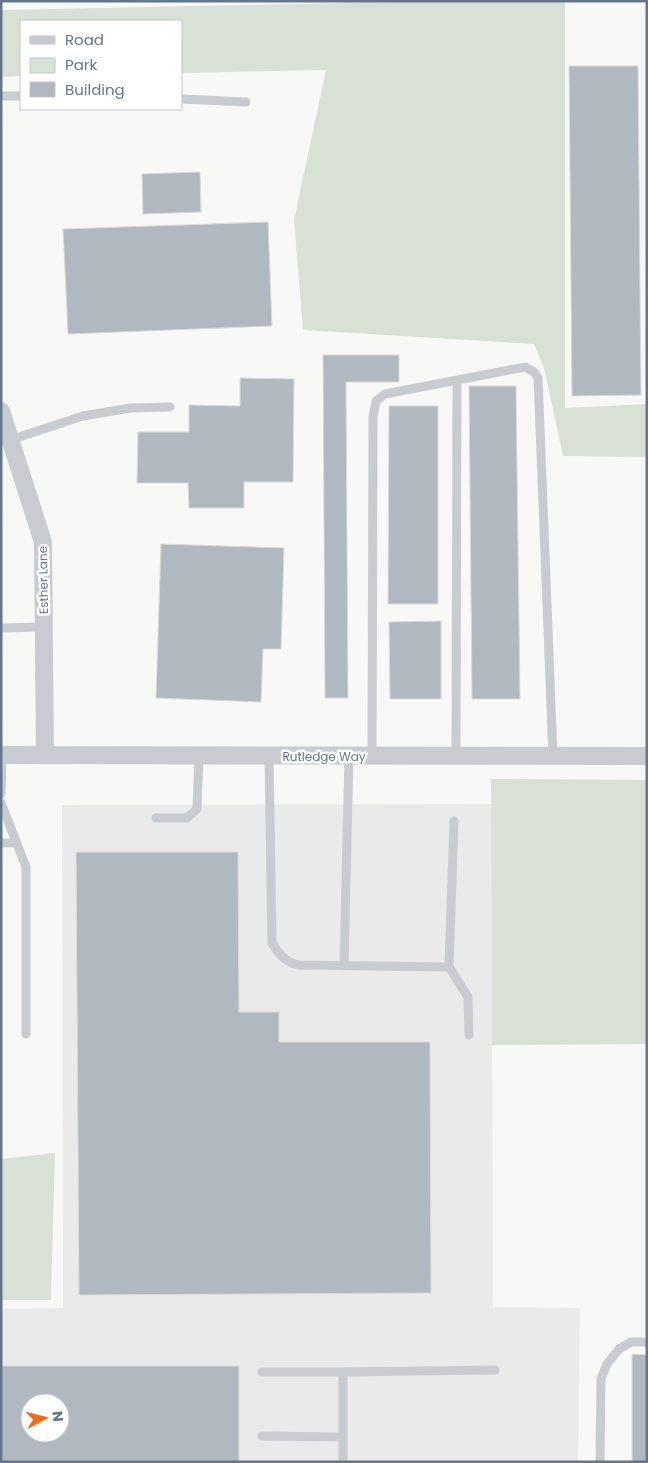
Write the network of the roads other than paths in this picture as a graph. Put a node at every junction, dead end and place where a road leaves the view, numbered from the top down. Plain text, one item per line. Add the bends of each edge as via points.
1 (1, 96) edge
2 (20, 96) edge
3 (182, 99) edge
4 (246, 102) dead end
5 (457, 380) junction
6 (170, 407) dead end
7 (1, 412) edge
8 (10, 440) junction
9 (43, 627) junction
10 (1, 628) edge
11 (2, 755) edge
12 (45, 755) junction
13 (198, 756) junction
14 (269, 756) junction
15 (349, 756) junction
16 (372, 756) junction
17 (456, 756) junction
18 (553, 756) junction
19 (647, 756) edge
20 (1, 794) edge
21 (1, 803) edge
22 (156, 818) dead end
23 (454, 821) dead end
24 (1, 842) edge
25 (17, 843) junction
26 (344, 966) junction
27 (449, 967) junction
28 (26, 1034) dead end
29 (469, 1035) dead end
30 (647, 1342) edge
31 (496, 1370) dead end
32 (262, 1372) dead end
33 (343, 1372) junction
34 (262, 1436) dead end
35 (343, 1437) junction
36 (343, 1462) edge
37 (600, 1462) edge

1 - 2 lane
3 - 4 lane
5 - 16 lane via 384,394 376,401 373,416
5 - 17 lane
5 - 18 lane via 525,367 538,378
6 - 8 lane via 130,408 83,416
7 - 8 street, Esther Lane
8 - 9 street, Esther Lane via 43,542
9 - 10 lane
9 - 12 street, Esther Lane
11 - 12 street, Rutledge Way
11 - 20 lane
12 - 13 street, Rutledge Way
13 - 14 street, Rutledge Way
13 - 22 lane via 197,809 187,818
14 - 15 street, Rutledge Way
14 - 26 lane via 272,943 290,964
15 - 16 street, Rutledge Way
15 - 26 lane
16 - 17 street, Rutledge Way
17 - 18 street, Rutledge Way
18 - 19 street, Rutledge Way
21 - 25 lane
23 - 27 lane
24 - 25 lane
25 - 28 lane via 26,867
26 - 27 lane
27 - 29 lane via 468,997
30 - 37 lane via 631,1342 619,1349 607,1364 601,1379
31 - 33 lane
32 - 33 lane
33 - 35 lane
34 - 35 lane
35 - 36 lane

